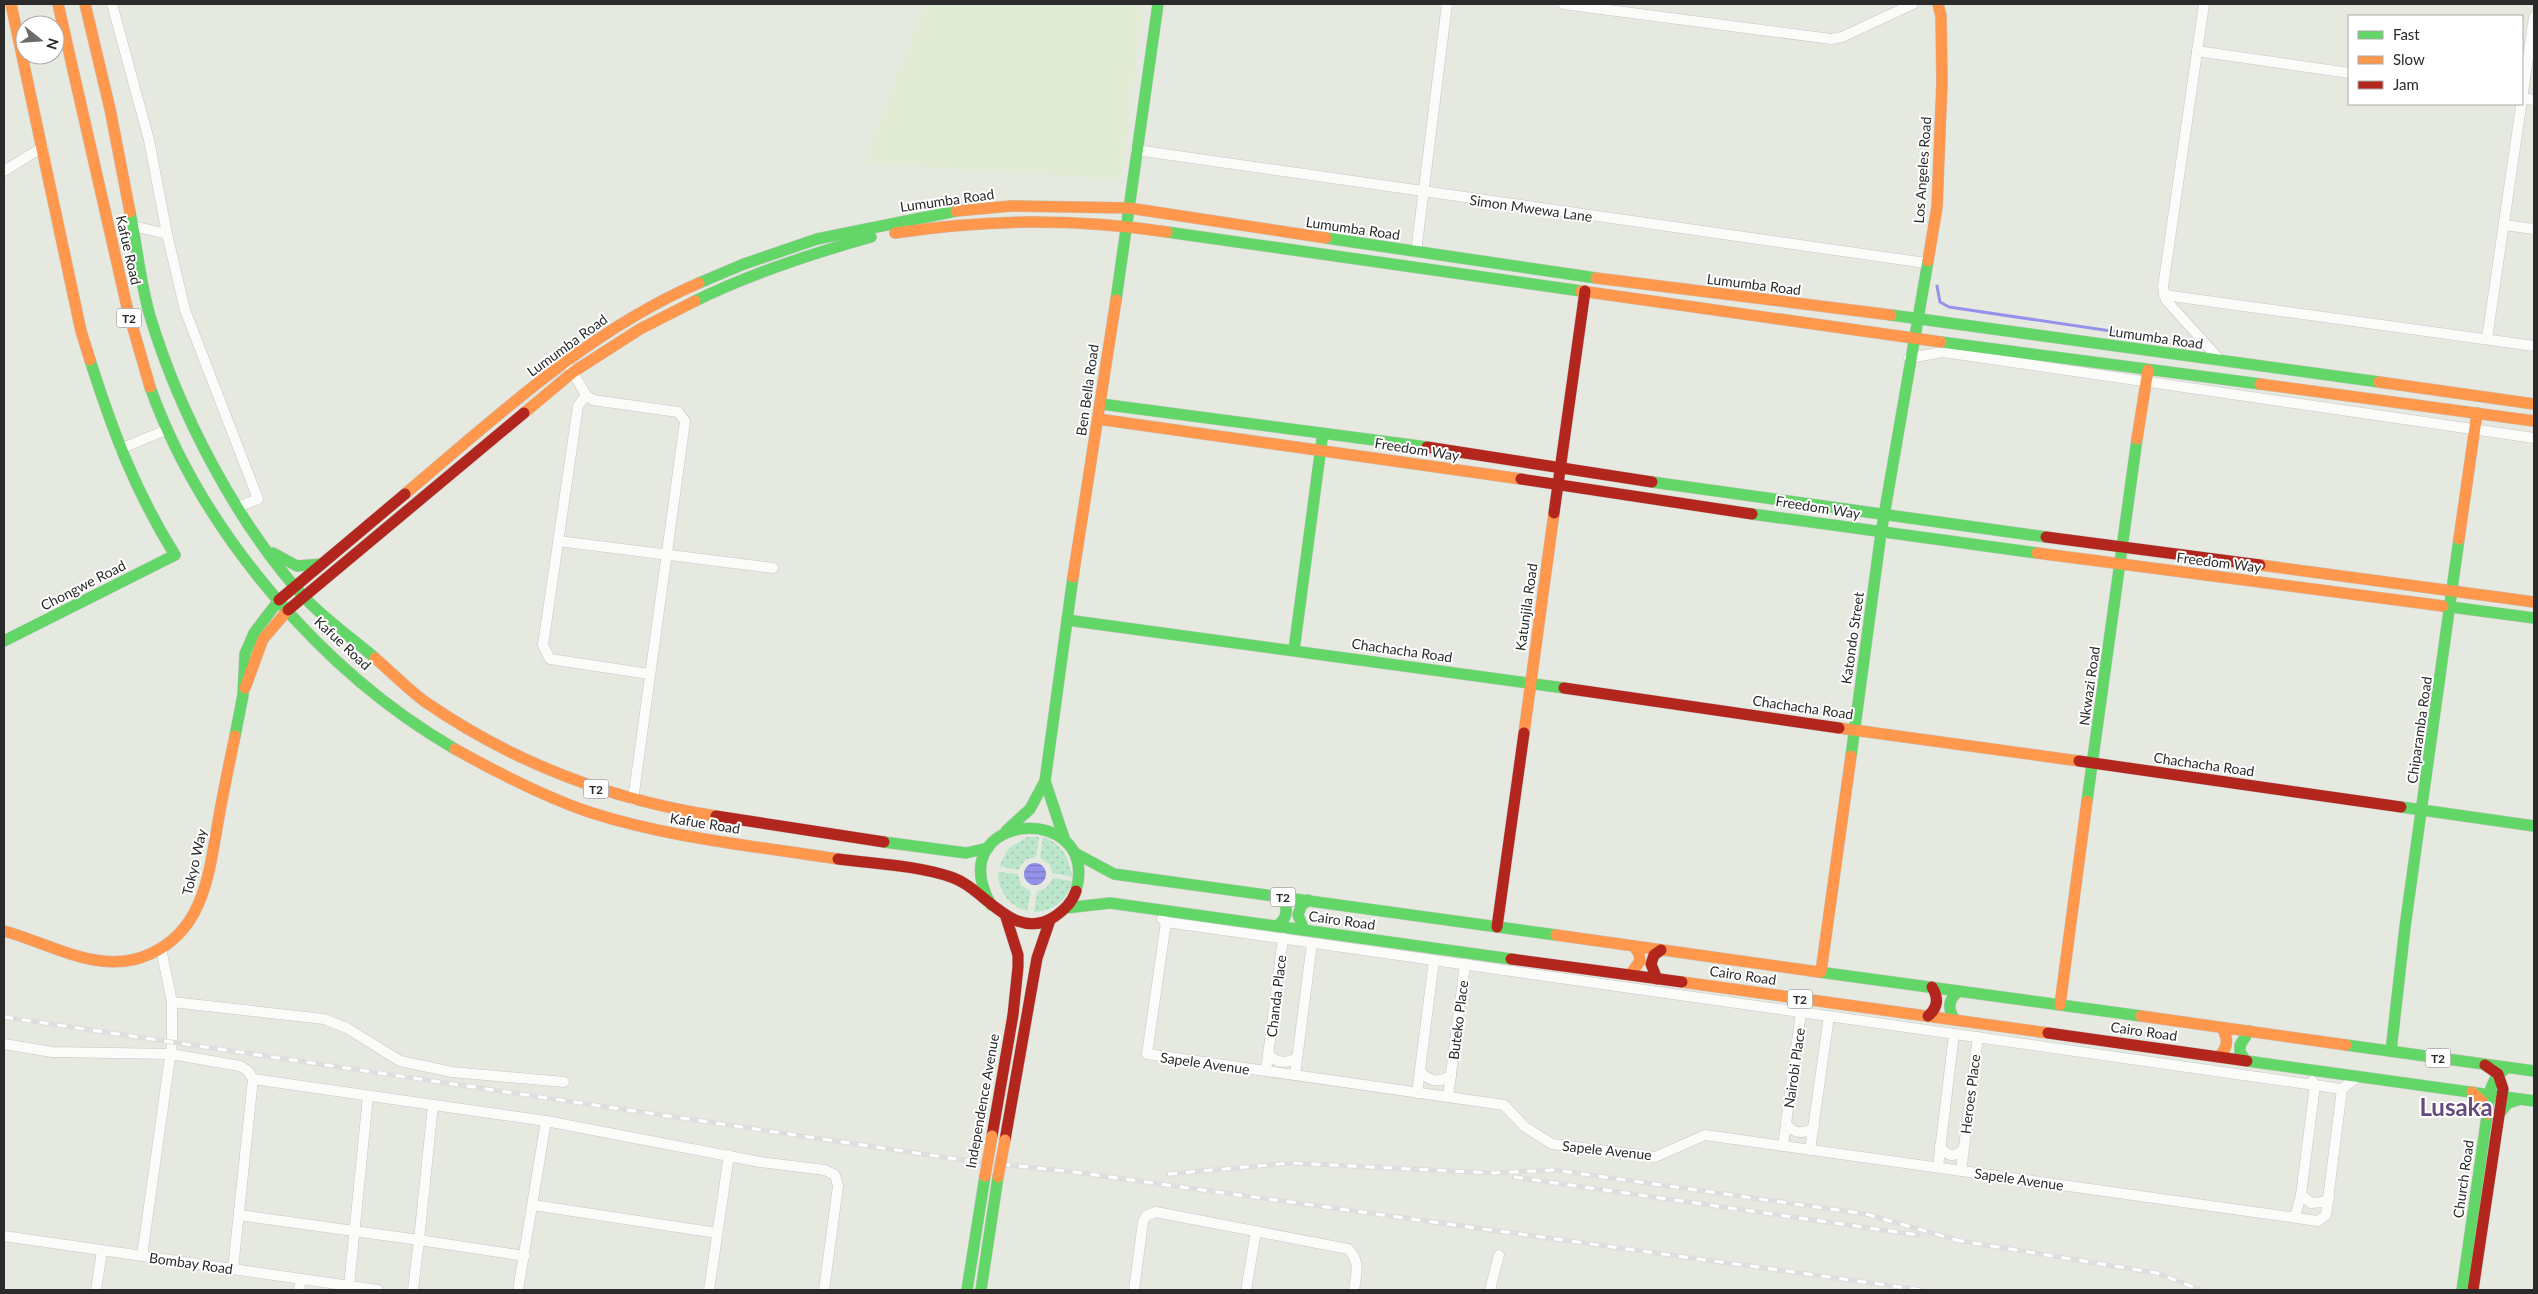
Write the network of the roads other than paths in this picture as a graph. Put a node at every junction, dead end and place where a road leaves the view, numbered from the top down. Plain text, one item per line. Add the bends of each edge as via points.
1 (12, 4) edge
2 (58, 4) edge
3 (85, 4) edge
4 (112, 4) edge
5 (1158, 4) edge
6 (1446, 4) edge
7 (1563, 4) edge
8 (1913, 4) edge
9 (1938, 4) edge
10 (2204, 4) edge
11 (2534, 18) edge
12 (2197, 51) junction
13 (2348, 73) edge
14 (2523, 91) edge
15 (2521, 105) edge
16 (43, 147) junction
17 (1136, 150) junction
18 (4, 171) edge
19 (1424, 192) junction
20 (1129, 208) junction
21 (2504, 224) junction
22 (133, 226) junction
23 (1127, 226) junction
24 (2534, 229) edge
25 (167, 234) junction
26 (1416, 252) junction
27 (1926, 263) junction
28 (1584, 291) junction
29 (2164, 295) junction
30 (1916, 318) junction
31 (1913, 338) junction
32 (2487, 339) junction
33 (2534, 346) edge
34 (1909, 358) junction
35 (566, 362) junction
36 (2222, 362) junction
37 (573, 372) junction
38 (2147, 376) junction
39 (586, 395) junction
40 (1101, 404) junction
41 (2534, 404) edge
42 (2477, 413) junction
43 (1098, 419) junction
44 (2534, 421) edge
45 (2474, 429) junction
46 (166, 430) junction
47 (1323, 434) junction
48 (2534, 438) edge
49 (1418, 446) junction
50 (120, 449) junction
51 (1321, 449) junction
52 (1416, 464) junction
53 (1560, 468) junction
54 (1558, 484) junction
55 (238, 507) junction
56 (1884, 514) junction
57 (1881, 533) junction
58 (558, 541) junction
59 (2121, 548) junction
60 (267, 550) junction
61 (667, 556) junction
62 (322, 564) junction
63 (2120, 565) junction
64 (773, 568) dead end
65 (322, 582) junction
66 (296, 587) junction
67 (2453, 591) junction
68 (304, 597) junction
69 (279, 600) junction
70 (2534, 602) edge
71 (2451, 606) junction
72 (288, 610) junction
73 (2534, 618) edge
74 (329, 620) junction
75 (1067, 620) junction
76 (4, 641) edge
77 (1294, 650) junction
78 (649, 674) junction
79 (1531, 684) junction
80 (243, 695) junction
81 (1854, 729) junction
82 (2094, 763) junction
83 (1045, 781) junction
84 (633, 800) junction
85 (2423, 810) junction
86 (2534, 826) edge
87 (1004, 832) junction
88 (1065, 841) junction
89 (988, 848) junction
90 (1074, 853) junction
91 (1281, 897) junction
92 (1308, 900) junction
93 (991, 905) junction
94 (1066, 908) junction
95 (1147, 908) junction
96 (1006, 917) junction
97 (1050, 920) junction
98 (1240, 921) junction
99 (1166, 922) junction
100 (1277, 926) junction
101 (1497, 927) junction
102 (1304, 930) junction
103 (4, 931) edge
104 (1234, 931) junction
105 (1283, 938) junction
106 (1312, 942) junction
107 (1394, 942) junction
108 (1634, 946) junction
109 (161, 949) junction
110 (1661, 950) junction
111 (1401, 955) junction
112 (1434, 960) junction
113 (1465, 964) junction
114 (1599, 971) junction
115 (1821, 972) junction
116 (1630, 975) junction
117 (1657, 979) junction
118 (1591, 982) junction
119 (1932, 987) junction
120 (1740, 990) junction
121 (1959, 991) junction
122 (172, 1002) junction
123 (1748, 1005) junction
124 (2060, 1005) junction
125 (1856, 1006) junction
126 (1802, 1012) junction
127 (1829, 1016) junction
128 (1928, 1016) junction
129 (1848, 1019) junction
130 (1954, 1020) junction
131 (2222, 1028) junction
132 (2033, 1031) junction
133 (2249, 1031) junction
134 (1954, 1034) junction
135 (1978, 1038) junction
136 (4, 1044) edge
137 (2047, 1047) junction
138 (2164, 1049) junction
139 (2391, 1051) junction
140 (171, 1054) junction
141 (1268, 1054) junction
142 (2218, 1057) junction
143 (1297, 1058) junction
144 (2245, 1060) junction
145 (2146, 1062) junction
146 (2485, 1064) junction
147 (2510, 1068) junction
148 (2306, 1069) junction
149 (1266, 1071) junction
150 (1420, 1071) junction
151 (2534, 1071) edge
152 (2498, 1074) junction
153 (1295, 1075) junction
154 (1451, 1076) junction
155 (2358, 1076) junction
156 (253, 1079) junction
157 (564, 1082) dead end
158 (2315, 1085) junction
159 (2342, 1089) junction
160 (1417, 1092) junction
161 (2472, 1092) junction
162 (2496, 1095) junction
163 (368, 1096) junction
164 (1448, 1097) junction
165 (2521, 1099) junction
166 (2534, 1101) edge
167 (433, 1105) junction
168 (2494, 1114) junction
169 (546, 1121) junction
170 (1786, 1124) junction
171 (1814, 1127) junction
172 (1783, 1146) junction
173 (1940, 1146) junction
174 (1810, 1150) junction
175 (1963, 1150) junction
176 (729, 1155) junction
177 (1938, 1167) junction
178 (1961, 1171) junction
179 (2301, 1195) junction
180 (2329, 1199) junction
181 (533, 1205) junction
182 (239, 1215) junction
183 (2295, 1217) junction
184 (354, 1231) junction
185 (1256, 1231) junction
186 (717, 1233) junction
187 (4, 1236) edge
188 (419, 1240) junction
189 (102, 1251) junction
190 (1499, 1255) dead end
191 (142, 1256) junction
192 (525, 1256) junction
193 (233, 1269) junction
194 (301, 1279) junction
195 (349, 1286) junction
196 (96, 1290) edge
197 (299, 1290) edge
198 (378, 1290) edge
199 (413, 1290) edge
200 (518, 1290) edge
201 (708, 1290) edge
202 (824, 1290) edge
203 (967, 1290) edge
204 (981, 1290) edge
205 (1134, 1290) edge
206 (1246, 1290) edge
207 (1354, 1290) edge
208 (1490, 1290) edge
209 (2462, 1290) edge
210 (2473, 1290) edge

1 - 16 main road
2 - 46 main road, Kafue Road / T2 via 132,331
3 - 22 main road, Kafue Road / T2
4 - 25 street via 149,140
5 - 17 main road, Ben Bella Road
6 - 19 street
7 - 8 street via 1831,39
9 - 27 main road, Los Angeles Road via 1942,63 1939,179
10 - 12 street
11 - 14 street
12 - 13 street
12 - 29 street
15 - 21 street
16 - 18 street
16 - 50 main road via 81,331
17 - 19 street, Simon Mwewa Lane
17 - 20 main road, Ben Bella Road
19 - 26 street
19 - 27 street, Simon Mwewa Lane
20 - 23 main road, Ben Bella Road
20 - 26 main road, Lumumba Road
20 - 35 main road, Lumumba Road via 1011,206 950,212 817,239 694,285 631,318
21 - 24 street
21 - 32 street
22 - 25 street
22 - 55 main road, Kafue Road / T2 via 150,315 172,376 216,475
23 - 28 main road, Lumumba Road
23 - 37 main road, Lumumba Road via 1060,221 955,224 863,240 801,257 735,281 640,329
23 - 40 main road, Ben Bella Road
25 - 55 street via 185,310 258,499
26 - 30 main road, Lumumba Road
27 - 30 main road, Los Angeles Road
28 - 31 main road, Lumumba Road
28 - 53 main road, Katunjila Road
29 - 32 street
29 - 36 street
30 - 31 main road, Los Angeles Road
30 - 36 main road, Lumumba Road
31 - 34 main road, Katondo Street
31 - 38 main road, Lumumba Road
32 - 33 street
34 - 38 street via 1942,352
34 - 56 main road, Katondo Street
35 - 37 street
35 - 62 main road, Lumumba Road via 494,418
36 - 41 main road, Lumumba Road
37 - 39 street
37 - 65 main road, Lumumba Road
38 - 42 main road, Lumumba Road
38 - 45 street
38 - 59 main road, Nkwazi Road
39 - 58 street via 578,406
39 - 61 street via 593,400 678,412 684,416
40 - 43 main road, Ben Bella Road
40 - 47 main road, Freedom Way
42 - 44 main road, Lumumba Road
42 - 45 main road, Chiparamba Road
43 - 51 main road, Freedom Way
43 - 75 main road, Ben Bella Road
45 - 48 street
45 - 67 main road, Chiparamba Road
46 - 50 street
46 - 69 main road, Kafue Road / T2 via 206,503
47 - 49 main road, Freedom Way
47 - 51 main road
49 - 52 main road
49 - 53 main road, Freedom Way
50 - 76 main road, Chongwe Road via 154,521 175,555
51 - 52 main road, Freedom Way
51 - 77 main road
52 - 54 main road, Freedom Way
53 - 54 main road, Katunjila Road
53 - 56 main road, Freedom Way
54 - 57 main road, Freedom Way
54 - 79 main road, Katunjila Road
55 - 60 main road, Kafue Road / T2
56 - 57 main road, Katondo Street
56 - 59 main road, Freedom Way
57 - 63 main road, Freedom Way
57 - 81 main road, Katondo Street
58 - 61 street
58 - 78 street via 543,645 550,659
59 - 63 main road, Nkwazi Road
59 - 67 main road, Freedom Way
60 - 62 main road via 297,566
60 - 66 main road, Kafue Road / T2
61 - 64 street
61 - 78 street
62 - 66 main road, Lumumba Road
63 - 71 main road, Freedom Way
63 - 82 main road, Nkwazi Road
65 - 68 main road, Lumumba Road
65 - 74 main road via 320,595
66 - 68 main road, Kafue Road / T2
66 - 69 main road, Lumumba Road
67 - 70 main road, Freedom Way
67 - 71 main road, Chiparamba Road
68 - 72 main road, Lumumba Road
68 - 74 main road, Kafue Road / T2
69 - 72 main road, Kafue Road / T2
69 - 80 main road, Tokyo Way via 251,634 242,674
71 - 73 main road, Freedom Way
71 - 85 main road, Chiparamba Road
72 - 80 main road, Tokyo Way via 263,639
72 - 93 main road, Kafue Road / T2 via 337,659 413,723 490,769 563,803 684,836 952,877
74 - 84 main road, Kafue Road / T2 via 423,700 481,736 570,780
75 - 77 main road, Chachacha Road
75 - 83 main road, Ben Bella Road
77 - 79 main road, Chachacha Road
78 - 84 street
79 - 81 main road, Chachacha Road
79 - 101 main road, Katunjila Road
80 - 109 main road, Tokyo Way via 203,896 186,927
81 - 82 main road, Chachacha Road
81 - 115 main road, Katondo Street
82 - 85 main road, Chachacha Road
82 - 124 main road, Nkwazi Road
83 - 87 main road, Ben Bella Road via 1030,810
83 - 88 main road, Ben Bella Road
84 - 89 main road, Kafue Road / T2 via 700,814 909,846 966,853
85 - 86 main road, Chachacha Road
85 - 139 main road, Chiparamba Road
87 - 88 main road via 1016,827 1036,827 1049,830
87 - 89 main road
88 - 90 main road
89 - 93 main road via 980,876
90 - 91 main road, Cairo Road / T2 via 1114,874
90 - 94 main road via 1080,878
91 - 92 main road, Cairo Road / T2
91 - 100 main road via 1287,913
92 - 101 main road, Cairo Road / T2
92 - 102 main road via 1298,915
93 - 96 main road
94 - 95 main road, Cairo Road / T2 via 1110,902
94 - 97 main road
95 - 98 main road, Cairo Road / T2
95 - 99 street
96 - 97 main road via 1023,923
96 - 203 main road, Independence Avenue, bridge via 1018,955 1018,967
97 - 204 main road, Independence Avenue, bridge via 1036,958
98 - 100 main road, Cairo Road / T2
98 - 104 street
99 - 104 street
99 - 149 street, Sapele Avenue via 1147,1054
100 - 102 main road, Cairo Road / T2
101 - 108 main road, Cairo Road / T2
102 - 107 main road, Cairo Road / T2
103 - 109 main road, Tokyo Way via 102,961 134,960
104 - 105 street
105 - 106 street
105 - 141 street, Chanda Place
106 - 111 street
106 - 143 street, Chanda Place
107 - 111 street
107 - 114 main road, Cairo Road / T2
108 - 110 main road, Cairo Road / T2
108 - 116 main road via 1640,962
109 - 122 street
110 - 115 main road, Cairo Road / T2
110 - 117 main road via 1651,964
111 - 112 street
112 - 113 street
112 - 150 street
113 - 118 street
113 - 154 street, Buteko Place
114 - 116 main road, Cairo Road / T2
114 - 118 street
115 - 119 main road, Cairo Road / T2
116 - 117 main road, Cairo Road / T2
117 - 120 main road, Cairo Road / T2
118 - 123 street
119 - 121 main road, Cairo Road / T2
119 - 128 main road via 1937,995 1937,1004
120 - 123 street
120 - 125 main road, Cairo Road / T2
121 - 124 main road, Cairo Road / T2
121 - 130 main road via 1949,1005
122 - 140 street
122 - 157 street via 324,1020 347,1028 400,1061 452,1072
123 - 126 street
124 - 131 main road, Cairo Road / T2
125 - 128 main road, Cairo Road / T2
125 - 129 street
126 - 127 street
126 - 170 street, Nairobi Place
127 - 129 street
127 - 171 street, Nairobi Place
128 - 130 main road, Cairo Road / T2
129 - 134 street
130 - 132 main road, Cairo Road / T2
131 - 133 main road, Cairo Road / T2
131 - 142 main road via 2228,1044
132 - 137 street
132 - 138 main road, Cairo Road / T2
133 - 139 main road, Cairo Road / T2
133 - 144 main road via 2239,1046
134 - 135 street
134 - 173 street, Heroes Place
135 - 137 street
135 - 175 street, Heroes Place
136 - 140 street via 52,1052
137 - 145 street
138 - 142 main road, Cairo Road / T2
138 - 145 street
139 - 146 main road, Cairo Road / T2
140 - 156 street via 240,1066
140 - 191 street
141 - 143 street, Chanda Place via 1282,1063
141 - 149 street, Chanda Place
142 - 144 main road, Cairo Road / T2
143 - 153 street, Chanda Place
144 - 148 main road, Cairo Road / T2
145 - 158 street
146 - 147 main road, Cairo Road
146 - 152 main road
147 - 151 main road, Cairo Road
147 - 152 main road
148 - 155 main road, Cairo Road / T2
148 - 158 street
149 - 153 street, Sapele Avenue
150 - 154 street, Buteko Place via 1434,1081
150 - 160 street
152 - 162 main road, Church Road via 2493,1080
153 - 160 street, Sapele Avenue
154 - 164 street, Buteko Place
155 - 159 street
155 - 161 main road, Cairo Road / T2
156 - 163 street
156 - 182 street
158 - 159 street
158 - 179 street
159 - 180 street
160 - 164 street, Sapele Avenue
161 - 162 main road, Cairo Road / T2
161 - 168 main road
162 - 165 main road, Cairo Road / T2
162 - 168 main road, Church Road
163 - 167 street
163 - 184 street
164 - 172 street, Sapele Avenue via 1504,1105 1525,1127 1552,1144 1655,1157 1705,1135
165 - 166 main road, Cairo Road / T2
165 - 168 main road via 2508,1103
167 - 169 street
167 - 188 street
168 - 209 main road, Church Road
168 - 210 main road, Church Road
169 - 176 street
169 - 181 street
170 - 171 street, Nairobi Place via 1799,1133
170 - 172 street, Nairobi Place
171 - 174 street, Nairobi Place
172 - 174 street, Sapele Avenue
173 - 175 street, Heroes Place via 1950,1156
173 - 177 street, Heroes Place
174 - 177 street, Sapele Avenue
175 - 178 street, Heroes Place
176 - 186 street
176 - 202 street via 825,1170 835,1175 838,1186
177 - 178 street, Sapele Avenue
178 - 183 street, Sapele Avenue
179 - 180 street via 2311,1203
179 - 183 street
180 - 183 street, Sapele Avenue via 2326,1215 2318,1221
181 - 186 street
181 - 192 street
182 - 184 street
182 - 193 street
184 - 188 street
184 - 195 street
185 - 205 street via 1156,1212 1150,1214 1143,1222
185 - 206 street
185 - 207 street via 1348,1249 1358,1264
186 - 201 street
187 - 189 street, Bombay Road
188 - 192 street
188 - 199 street
189 - 191 street, Bombay Road
189 - 196 street
190 - 208 street
191 - 193 street, Bombay Road
192 - 200 street
193 - 194 street, Bombay Road
194 - 195 street, Bombay Road
194 - 197 street
195 - 198 street, Bombay Road

